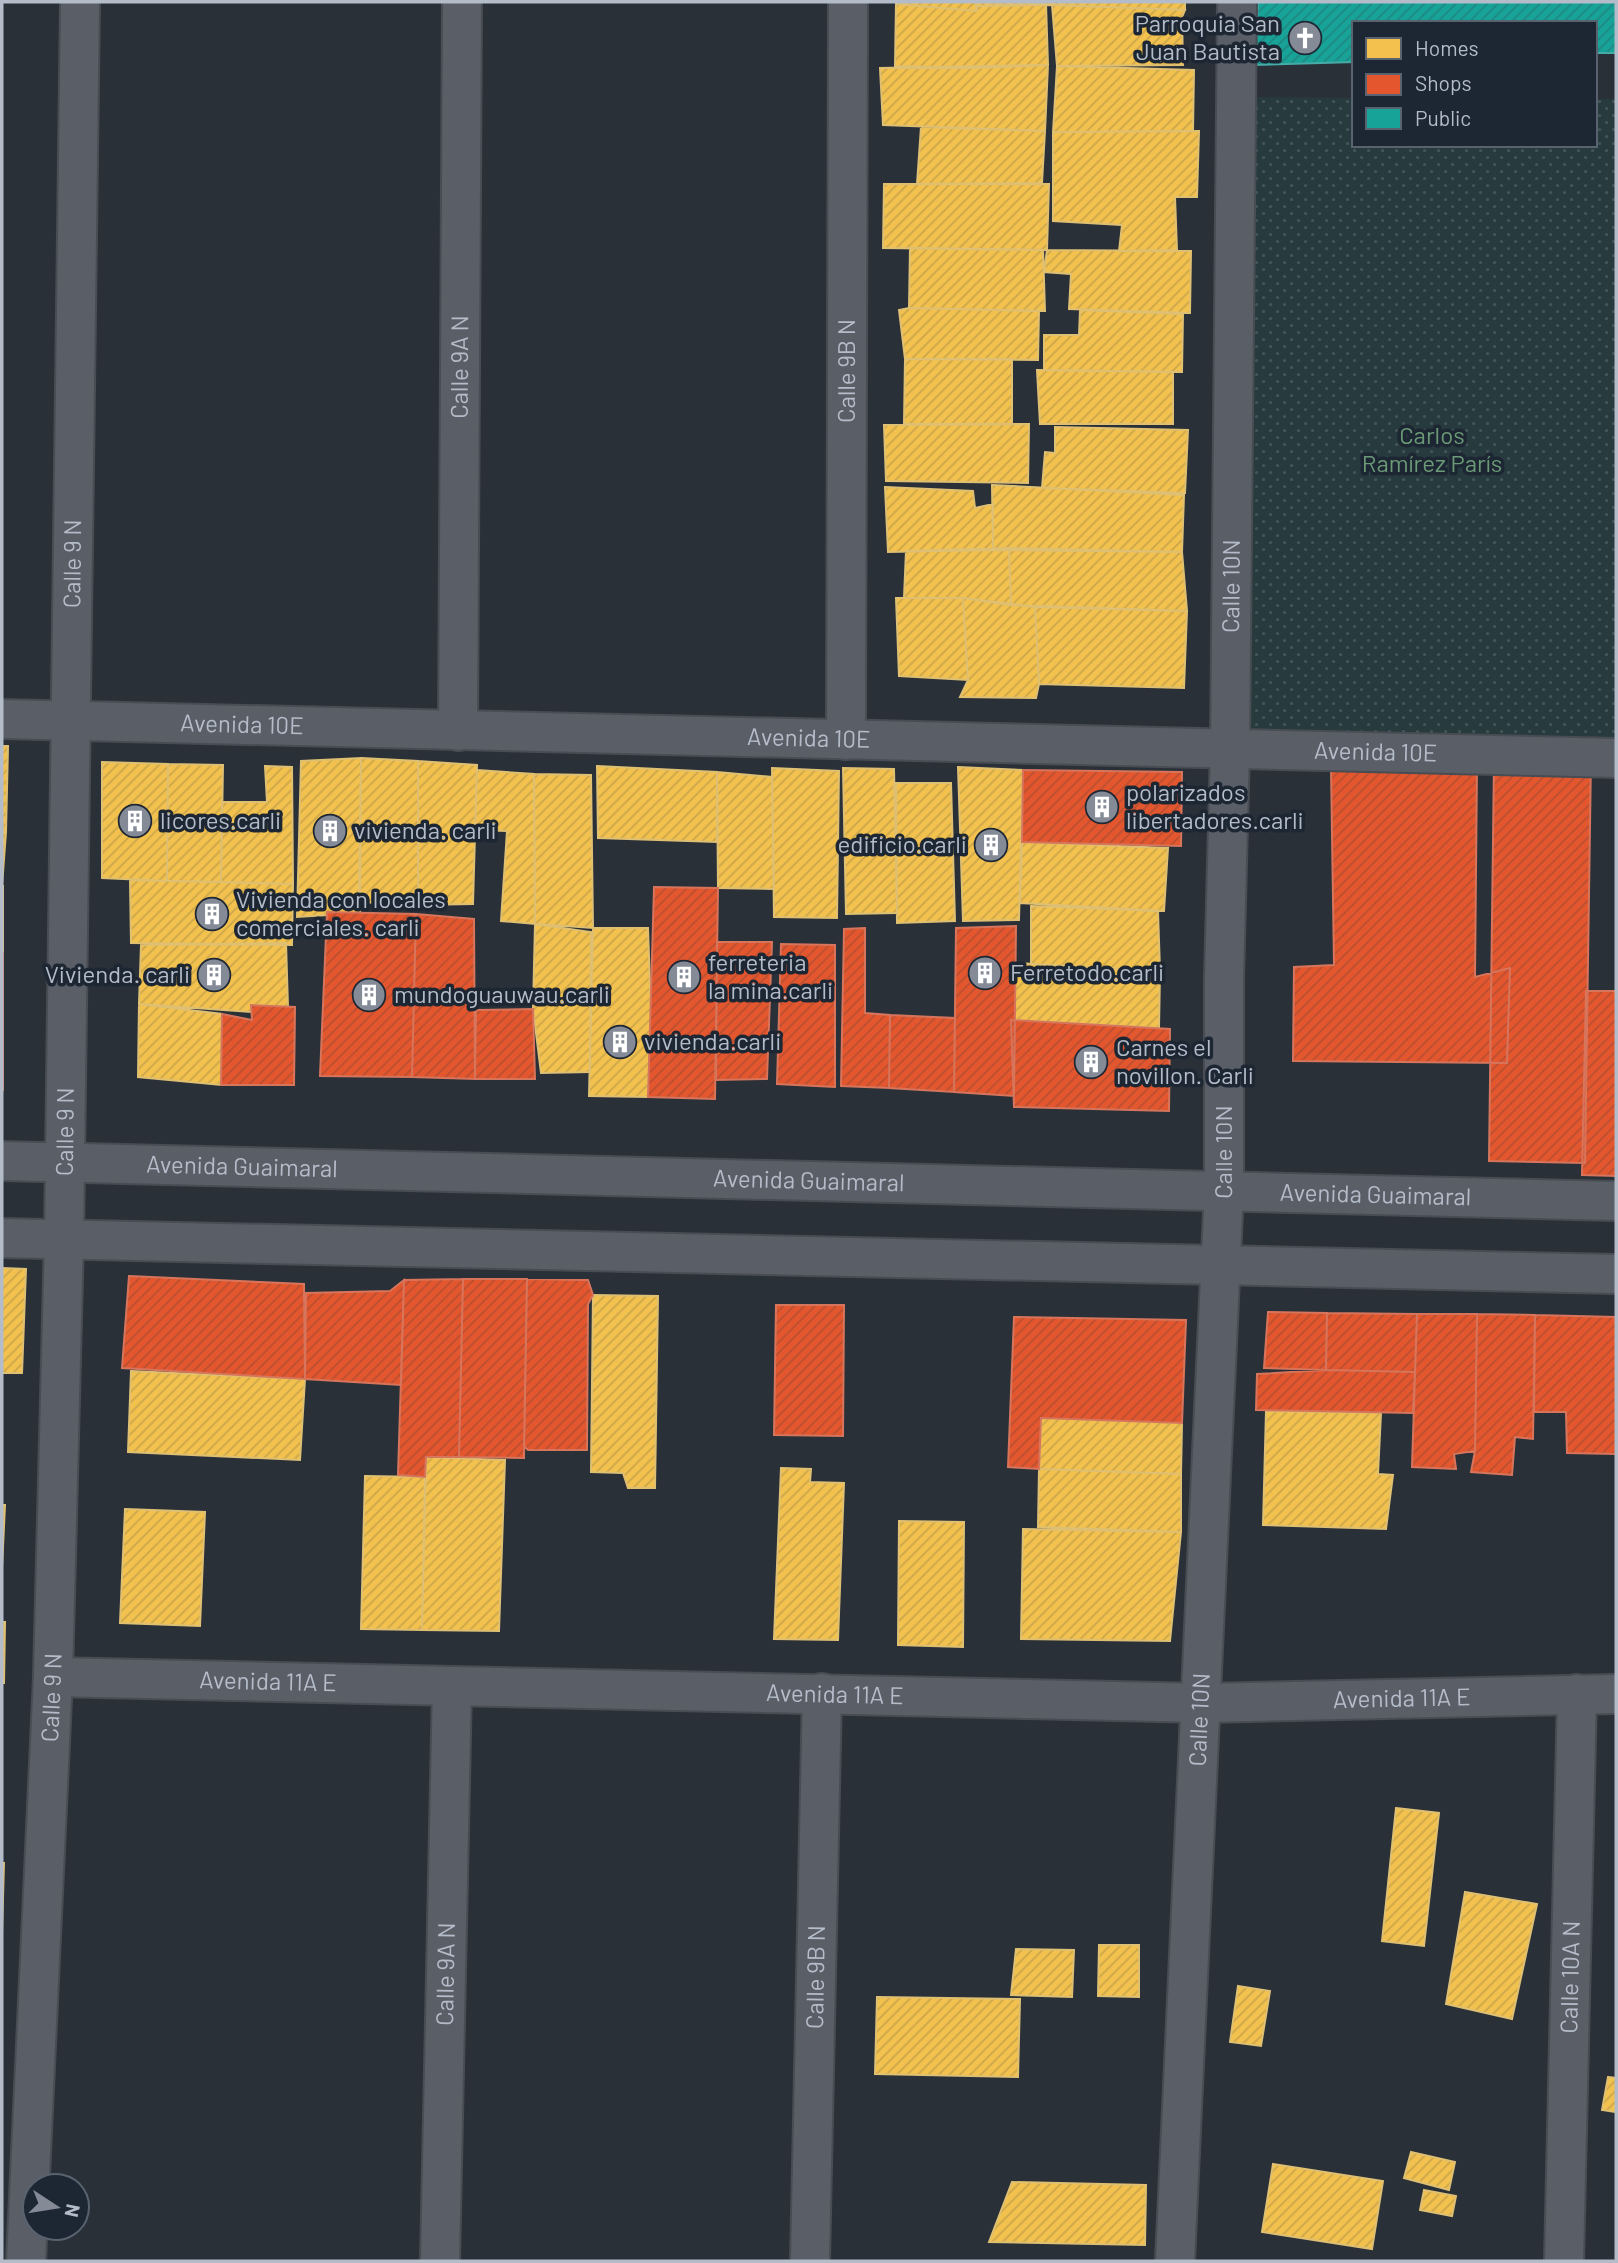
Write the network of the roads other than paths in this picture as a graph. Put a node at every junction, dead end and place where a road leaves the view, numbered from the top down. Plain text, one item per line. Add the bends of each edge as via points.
1 (80, 2) edge
2 (462, 2) edge
3 (848, 2) edge
4 (1237, 2) edge
5 (2, 719) edge
6 (71, 721) junction
7 (458, 731) junction
8 (846, 740) junction
9 (1230, 749) junction
10 (1616, 758) edge
11 (2, 1161) edge
12 (65, 1163) junction
13 (1224, 1191) junction
14 (1616, 1201) edge
15 (2, 1238) edge
16 (64, 1239) junction
17 (1222, 1265) junction
18 (1616, 1274) edge
19 (53, 1676) junction
20 (452, 1686) junction
21 (822, 1693) junction
22 (1577, 1694) junction
23 (1616, 1694) edge
24 (1203, 1703) junction
25 (15, 2147) edge
26 (26, 2261) edge
27 (440, 2261) edge
28 (810, 2261) edge
29 (1175, 2261) edge
30 (1564, 2261) edge

1 - 6 street, Calle 9 N
2 - 7 street, Calle 9A N
3 - 8 street, Calle 9B N
4 - 9 street, Calle 10N
5 - 6 street, Avenida 10E
6 - 7 street, Avenida 10E
6 - 12 street, Calle 9 N
7 - 8 street, Avenida 10E
8 - 9 street, Avenida 10E
9 - 10 street, Avenida 10E
9 - 13 street, Calle 10N
11 - 12 street, Avenida Guaimaral
12 - 13 street, Avenida Guaimaral
12 - 16 street, Calle 9 N
13 - 14 street, Avenida Guaimaral
13 - 17 street, Calle 10N
15 - 16 street
16 - 17 street
16 - 19 street, Calle 9 N
17 - 18 street
17 - 24 street, Calle 10N
19 - 20 street, Avenida 11A E
19 - 25 street, Calle 9 N
20 - 21 street, Avenida 11A E
20 - 27 street, Calle 9A N
21 - 24 street, Avenida 11A E
21 - 28 street, Calle 9B N
22 - 23 street, Avenida 11A E
22 - 24 street, Avenida 11A E
22 - 30 street, Calle 10A N
24 - 29 street, Calle 10N
25 - 26 street, Calle 9 N

